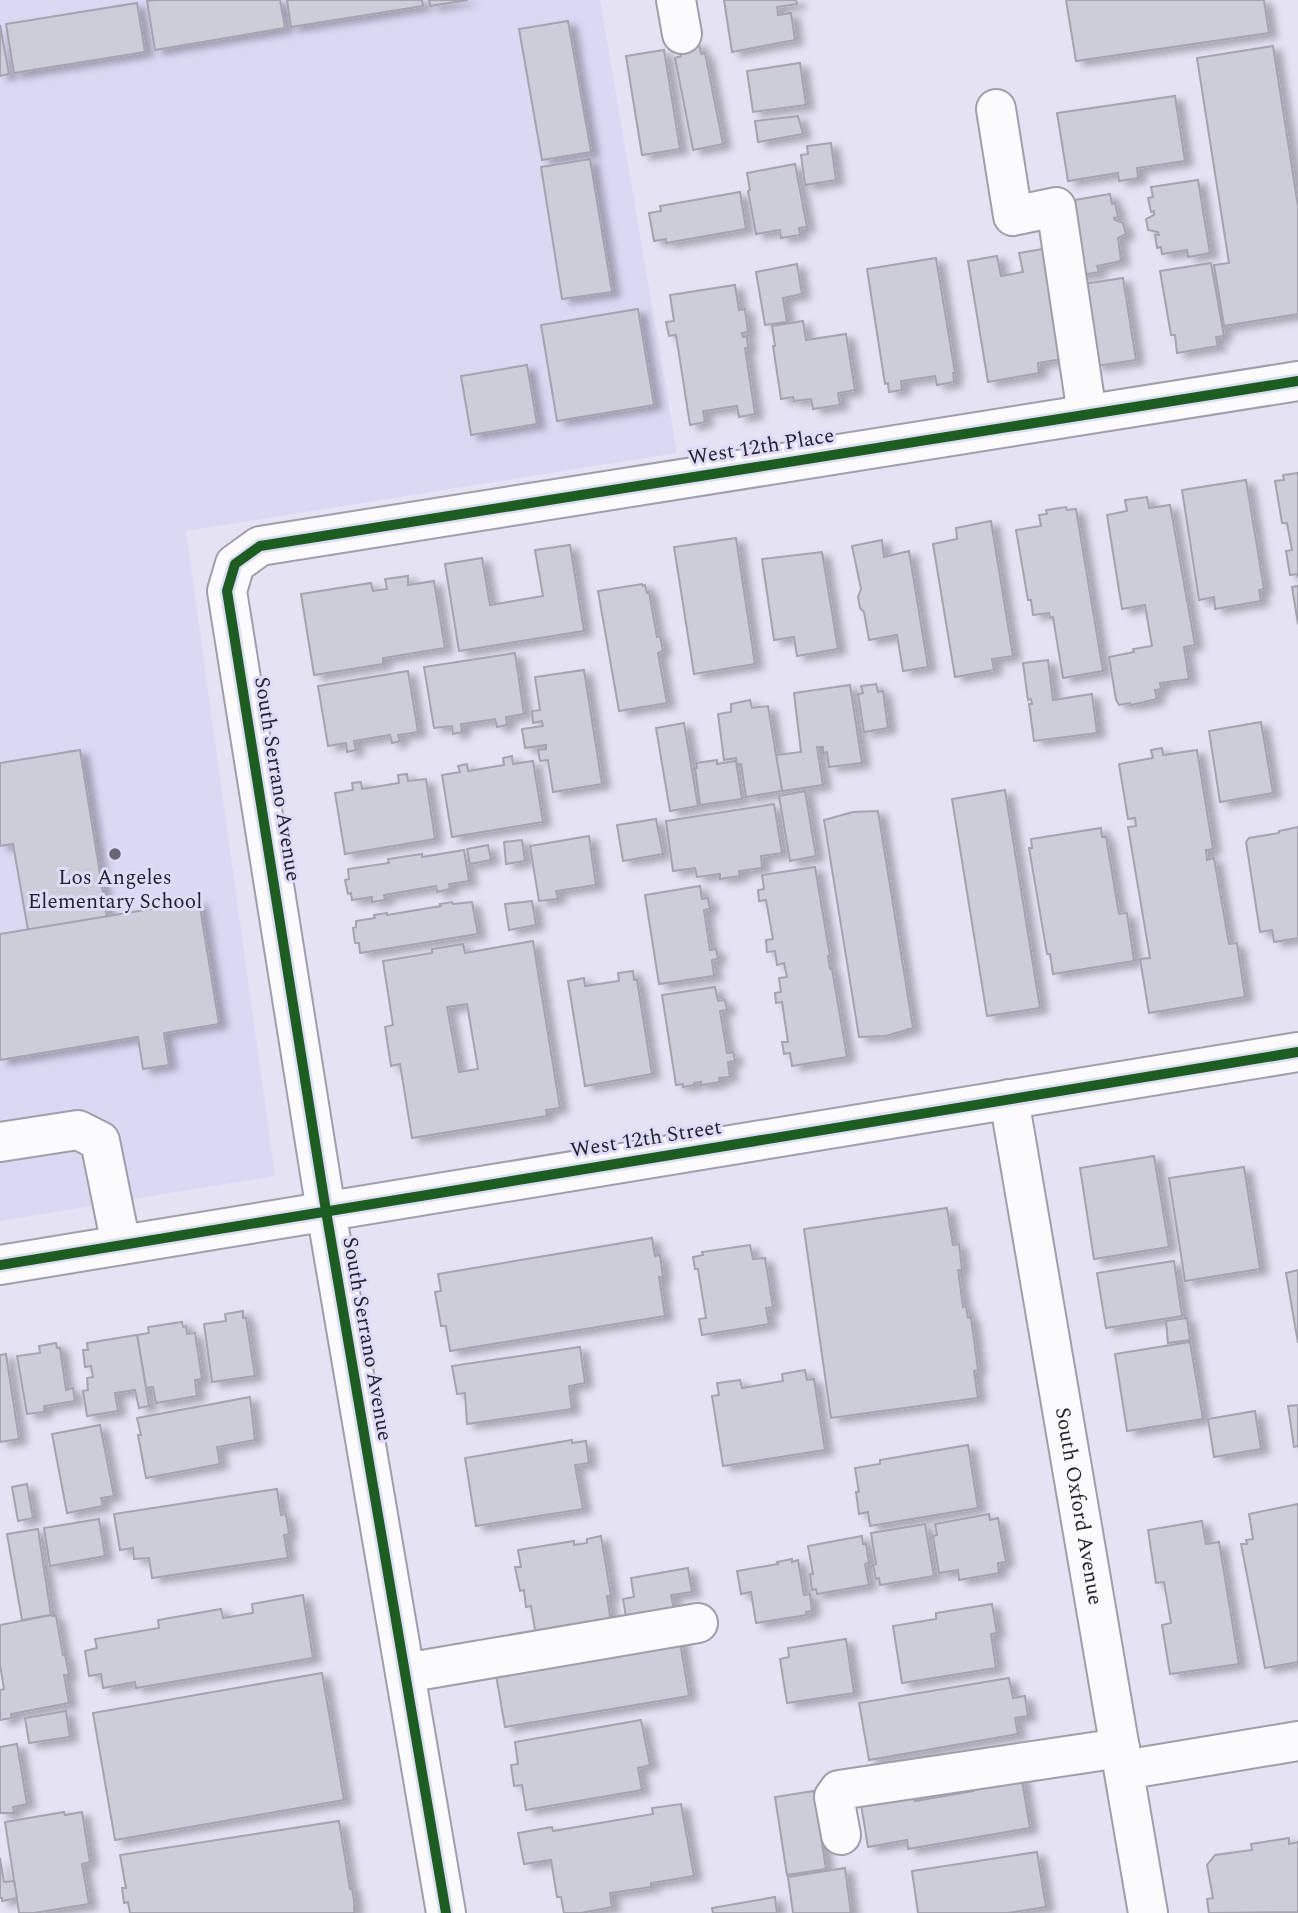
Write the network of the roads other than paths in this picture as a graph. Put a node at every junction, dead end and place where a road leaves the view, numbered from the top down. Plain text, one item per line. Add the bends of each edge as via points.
1 (996, 109) dead end
2 (1298, 381) edge
3 (1087, 414) junction
4 (234, 564) joint
5 (1298, 1052) edge
6 (1009, 1100) junction
7 (0, 1142) edge
8 (326, 1212) junction
9 (121, 1245) junction
10 (0, 1265) edge
11 (698, 1623) dead end
12 (405, 1673) junction
13 (1298, 1741) edge
14 (1122, 1759) junction
15 (841, 1835) dead end
16 (446, 1913) edge
17 (1147, 1913) edge

1 - 3 street via 1013,216 1056,208
2 - 3 street, West 12th Place
3 - 4 street, West 12th Place via 260,546
4 - 8 street, South Serrano Avenue via 227,591
5 - 6 street, West 12th Street
6 - 8 street, West 12th Street
6 - 14 street, South Oxford Avenue
7 - 9 street via 78,1130 100,1141
8 - 9 street, West 12th Street
8 - 12 street, South Serrano Avenue
9 - 10 street, West 12th Street
11 - 12 street
12 - 16 street, South Serrano Avenue
13 - 14 street
14 - 15 street via 839,1790 834,1797
14 - 17 street, South Oxford Avenue

